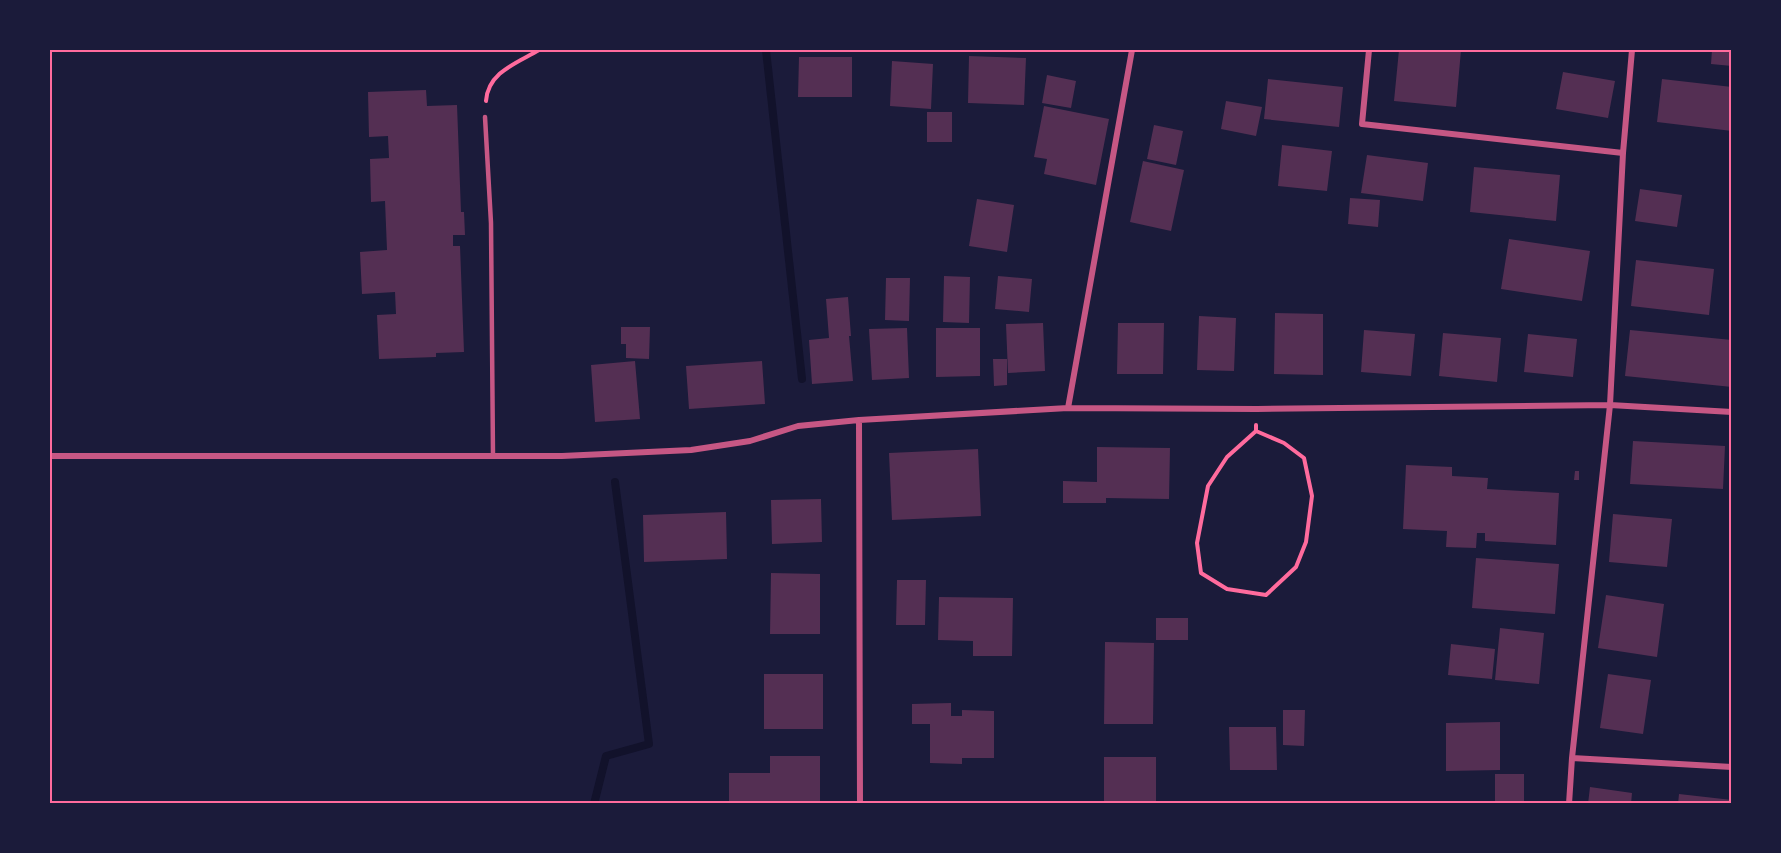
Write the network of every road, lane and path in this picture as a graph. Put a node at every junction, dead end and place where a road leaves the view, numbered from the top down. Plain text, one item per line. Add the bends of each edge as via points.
1 (539, 50) edge
2 (1132, 50) edge
3 (1369, 50) edge
4 (1632, 50) edge
5 (485, 117) joint
6 (1623, 153) junction
7 (1610, 405) junction
8 (1068, 408) junction
9 (1257, 409) junction
10 (1731, 412) edge
11 (860, 420) junction
12 (1256, 431) junction
13 (50, 456) edge
14 (493, 456) junction
15 (1572, 758) junction
16 (1731, 767) edge
17 (860, 804) edge
18 (1569, 804) edge

1 - 5 path via 494,76 487,93
2 - 8 street
3 - 6 street via 1362,124
4 - 6 street
5 - 14 lane via 491,223
6 - 7 street
7 - 9 street
7 - 10 street
7 - 15 street
8 - 9 street
8 - 11 street
9 - 12 path
11 - 14 street via 798,426 750,441 691,450
11 - 17 street
12 - 12 path via 1227,458 1208,486 1197,543 1201,573 1227,590 1266,595 1296,567 1306,542 1312,496 1304,458 1284,443
13 - 14 street
15 - 16 street
15 - 18 street

